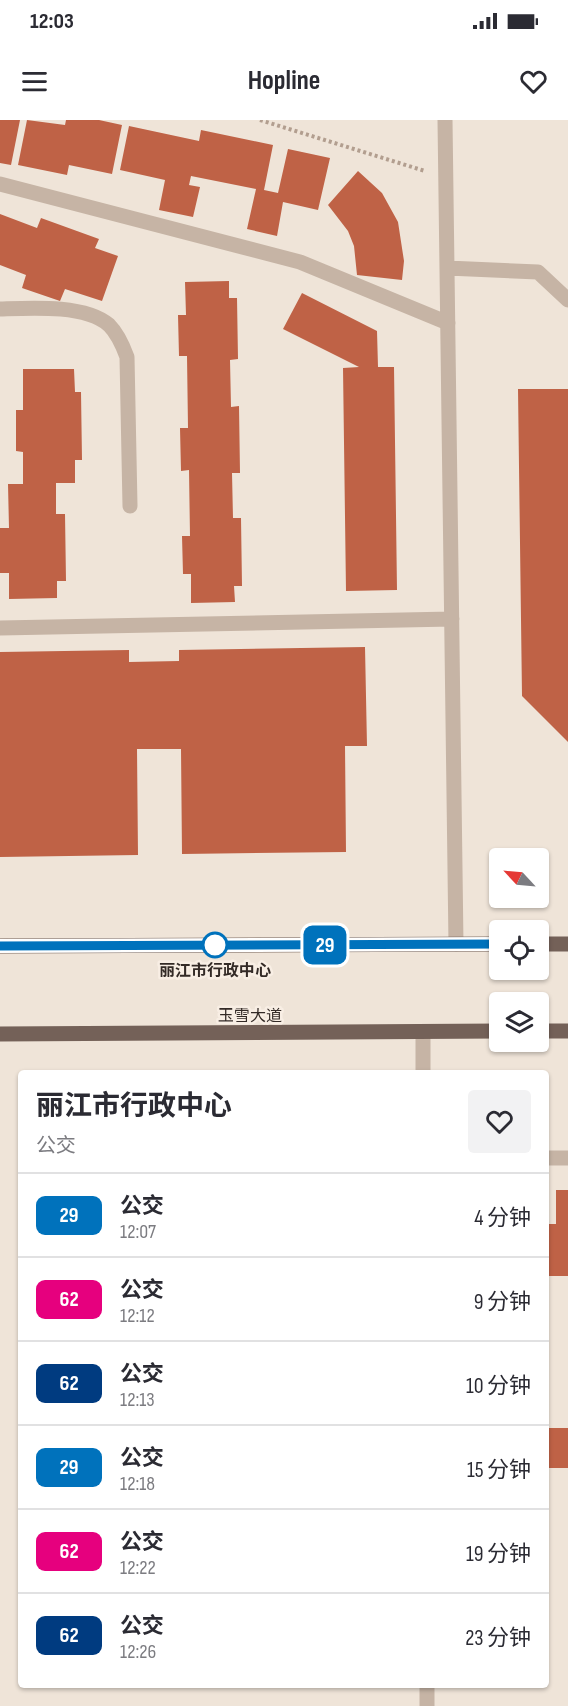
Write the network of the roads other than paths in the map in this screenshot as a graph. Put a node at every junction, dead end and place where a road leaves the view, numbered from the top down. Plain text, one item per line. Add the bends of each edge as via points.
1 (445, 120) edge
2 (0, 184) edge
3 (447, 268) junction
4 (568, 300) edge
5 (0, 309) edge
6 (448, 323) junction
7 (130, 506) dead end
8 (452, 619) junction
9 (0, 628) edge
10 (456, 944) junction
11 (489, 944) edge
12 (549, 944) edge
13 (568, 944) edge
14 (0, 946) edge
15 (489, 1031) edge
16 (549, 1031) edge
17 (568, 1031) edge
18 (423, 1032) junction
19 (0, 1034) edge
20 (423, 1070) edge
21 (549, 1158) edge
22 (568, 1158) edge
23 (427, 1688) edge
24 (427, 1706) edge

1 - 3 street
2 - 6 street via 300,262
3 - 4 street via 538,272
3 - 6 street
5 - 7 street via 50,308 89,316 108,324 123,345 128,357
6 - 8 street
8 - 9 street
8 - 10 street
10 - 11 main road
10 - 14 main road
12 - 13 main road
15 - 18 main road, 玉雪大道
16 - 17 main road
18 - 19 main road, 玉雪大道
18 - 20 street
21 - 22 street
23 - 24 street

